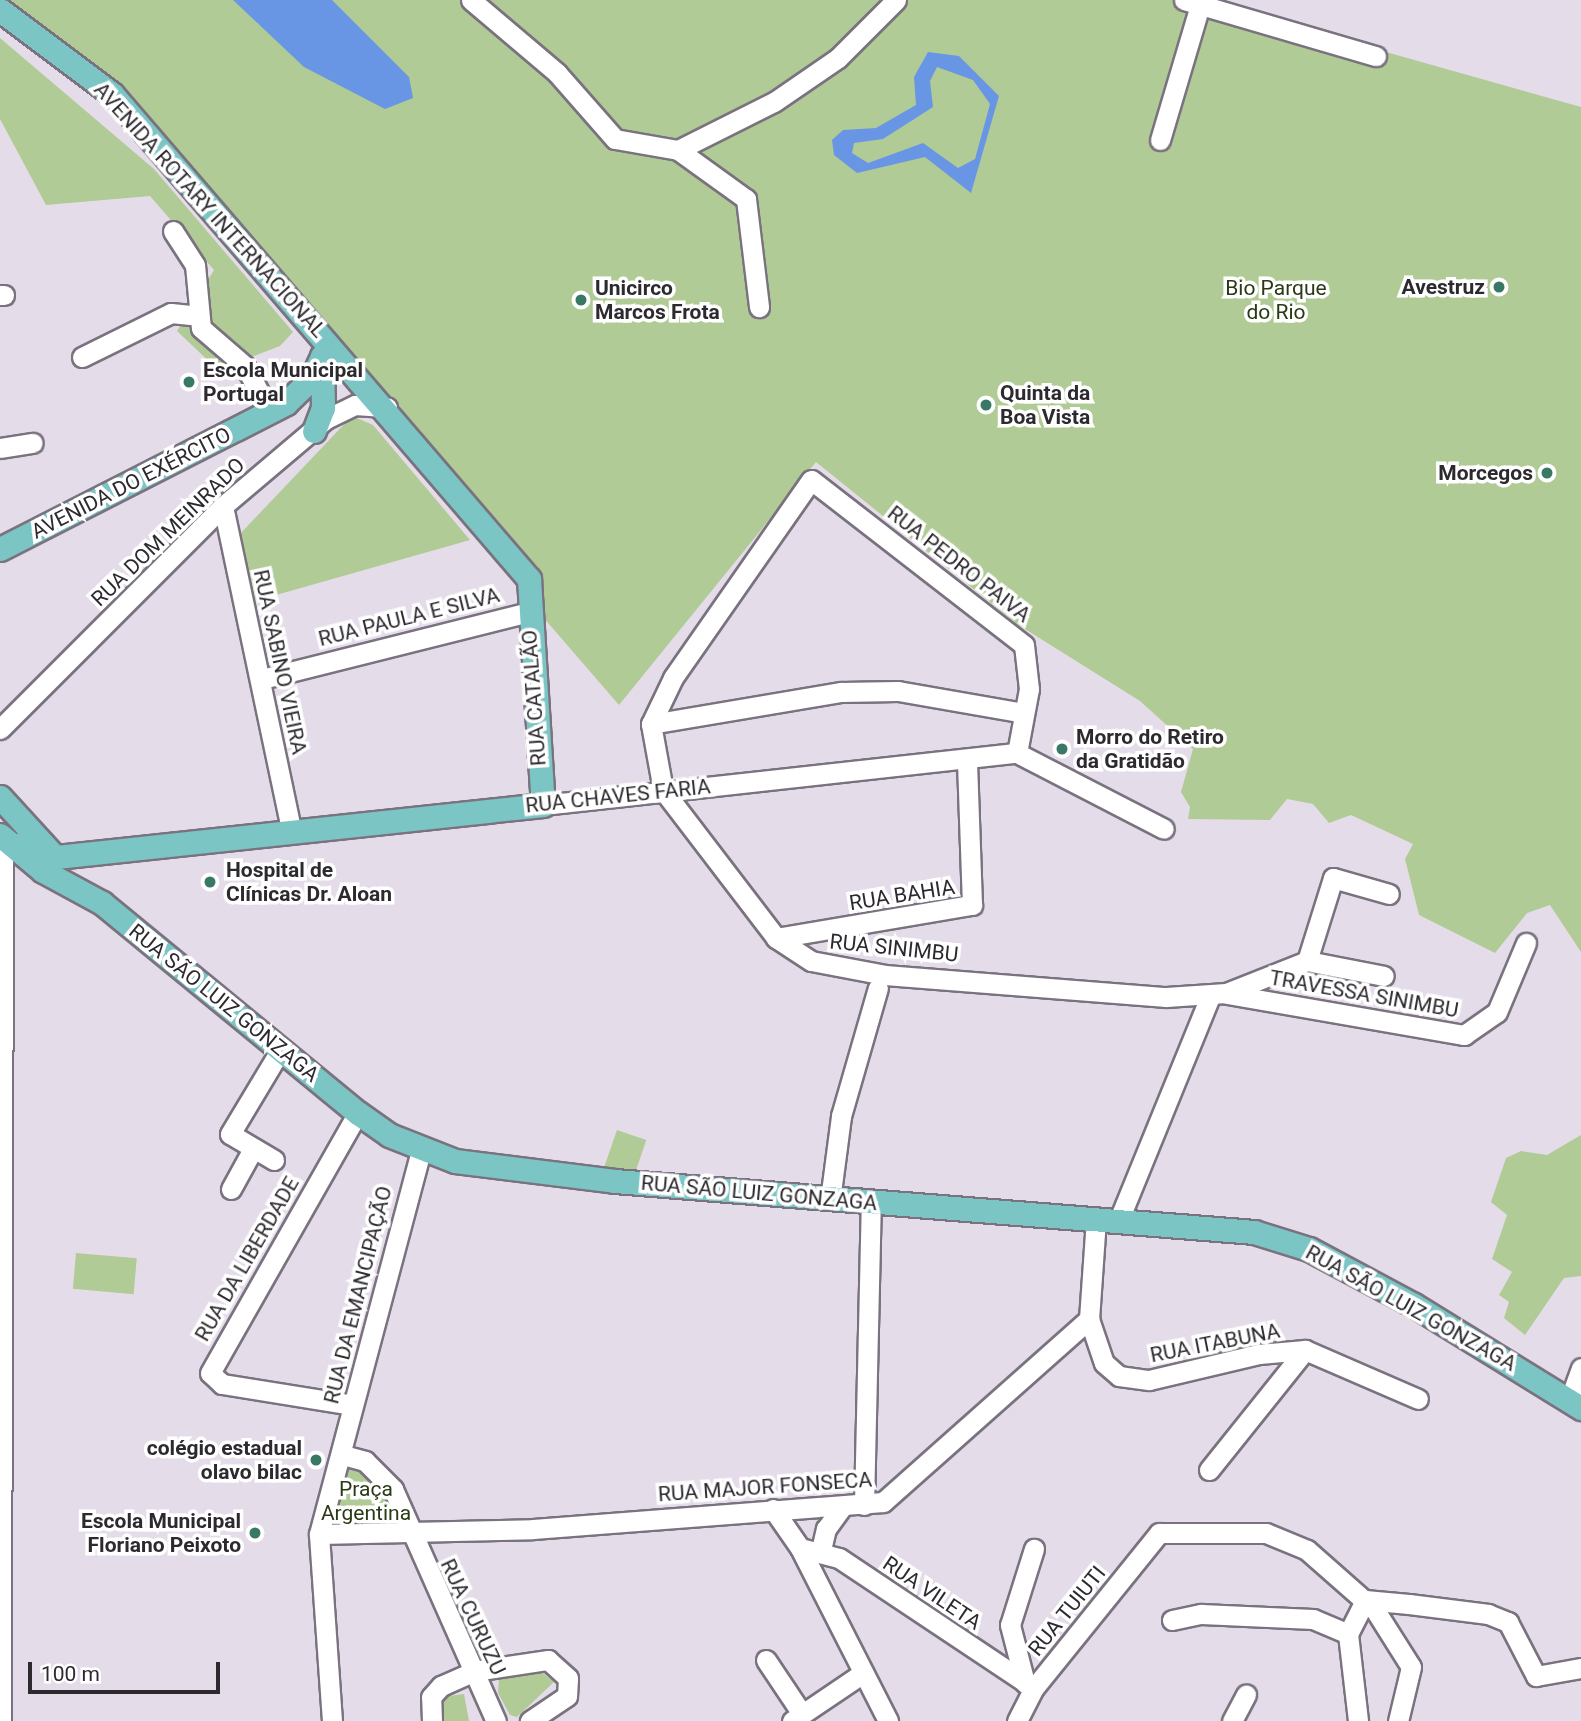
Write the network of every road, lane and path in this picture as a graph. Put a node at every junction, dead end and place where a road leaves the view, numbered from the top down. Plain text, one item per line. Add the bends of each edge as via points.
1 (471, 0) edge
2 (896, 0) edge
3 (1192, 2) edge
4 (0, 10) edge
5 (1376, 56) dead end
6 (1160, 140) dead end
7 (677, 150) junction
8 (173, 231) dead end
9 (759, 307) dead end
10 (198, 316) junction
11 (307, 321) junction
12 (322, 357) junction
13 (82, 358) dead end
14 (387, 407) junction
15 (270, 412) junction
16 (314, 431) junction
17 (33, 443) dead end
18 (0, 447) edge
19 (223, 506) junction
20 (0, 550) edge
21 (530, 602) junction
22 (262, 679) junction
23 (1024, 713) junction
24 (650, 724) junction
25 (0, 729) edge
26 (1017, 753) junction
27 (967, 760) junction
28 (663, 790) junction
29 (0, 797) edge
30 (543, 804) junction
31 (291, 829) junction
32 (1164, 830) dead end
33 (1, 836) edge
34 (54, 857) junction
35 (87, 892) junction
36 (1389, 894) dead end
37 (776, 938) junction
38 (1526, 943) dead end
39 (1307, 961) junction
40 (1384, 976) dead end
41 (878, 988) dead end
42 (1218, 995) junction
43 (281, 1049) junction
44 (358, 1113) junction
45 (422, 1148) junction
46 (253, 1149) junction
47 (4, 1157) edge
48 (274, 1160) dead end
49 (230, 1189) dead end
50 (830, 1199) junction
51 (871, 1203) junction
52 (1107, 1221) junction
53 (1089, 1319) junction
54 (1305, 1350) junction
55 (1581, 1368) edge
56 (1418, 1399) dead end
57 (1575, 1404) edge
58 (353, 1405) junction
59 (343, 1455) junction
60 (1209, 1471) dead end
61 (864, 1505) junction
62 (844, 1506) junction
63 (773, 1510) junction
64 (408, 1533) junction
65 (319, 1534) junction
66 (800, 1548) junction
67 (1034, 1549) dead end
68 (821, 1550) junction
69 (1365, 1600) junction
70 (1172, 1620) dead end
71 (1348, 1634) junction
72 (766, 1660) dead end
73 (1581, 1668) edge
74 (474, 1671) junction
75 (863, 1673) junction
76 (1030, 1686) junction
77 (1246, 1695) dead end
78 (797, 1717) edge
79 (1, 1721) edge
80 (332, 1721) edge
81 (432, 1721) edge
82 (496, 1721) edge
83 (530, 1721) edge
84 (888, 1721) edge
85 (1018, 1721) edge
86 (1232, 1721) edge
87 (1358, 1721) edge
88 (1398, 1721) edge

1 - 7 street via 557,73 615,139
2 - 7 street via 838,58 774,102
3 - 5 street
3 - 6 street
4 - 11 main road, AVENIDA ROTARY INTERNACIONAL via 111,94
7 - 9 street via 746,199
8 - 10 street via 195,265
10 - 13 street via 171,313
10 - 15 street via 201,328 244,366
11 - 12 main road
11 - 14 main road, AVENIDA ROTARY INTERNACIONAL
12 - 15 main road, AVENIDA DO EXÉRCITO via 301,391
12 - 16 main road via 323,408
14 - 16 street, RUA DOM MEINRADO via 355,405
14 - 21 main road, AVENIDA ROTARY INTERNACIONAL via 506,549
15 - 20 main road, AVENIDA DO EXÉRCITO
16 - 19 street, RUA DOM MEINRADO
17 - 18 street
19 - 22 street, RUA SABINO VIEIRA
19 - 25 street, RUA DOM MEINRADO
21 - 22 street, RUA PAULA E SILVA
21 - 30 main road, RUA CATALÃO
22 - 31 street, RUA SABINO VIEIRA
23 - 24 street via 898,691 841,692
23 - 24 street, RUA PEDRO PAIVA via 1029,656 1015,635 811,480 673,678
23 - 26 street, RUA PEDRO PAIVA
24 - 28 street, RUA SINIMBU
26 - 27 street, RUA CHAVES FARIA
26 - 32 street
27 - 28 street, RUA CHAVES FARIA
27 - 37 street, RUA BAHIA via 972,905
28 - 30 street, RUA CHAVES FARIA
28 - 37 street, RUA SINIMBU
29 - 34 main road
30 - 31 main road, RUA CHAVES FARIA
31 - 34 main road, RUA CHAVES FARIA
33 - 34 main road
33 - 35 main road, RUA SÃO LUIZ GONZAGA via 43,871
33 - 47 street
34 - 35 main road
35 - 43 main road, RUA SÃO LUIZ GONZAGA
36 - 39 street via 1333,878
37 - 42 street, RUA SINIMBU via 811,961 884,975
38 - 42 street, TRAVESSA SINIMBU via 1492,1019 1464,1035
39 - 40 street
39 - 42 street, RUA SINIMBU
41 - 50 street via 841,1116
42 - 52 street
43 - 44 main road, RUA SÃO LUIZ GONZAGA
43 - 46 street via 230,1134
44 - 45 main road, RUA SÃO LUIZ GONZAGA
44 - 58 street, RUA DA LIBERDADE via 210,1373 222,1384
45 - 50 main road, RUA SÃO LUIZ GONZAGA via 464,1163 527,1172
45 - 58 street, RUA DA EMANCIPAÇÃO
46 - 48 street
46 - 49 street
47 - 79 street
50 - 51 main road, RUA SÃO LUIZ GONZAGA
51 - 52 main road, RUA SÃO LUIZ GONZAGA
51 - 61 street
52 - 53 street
52 - 57 main road, RUA SÃO LUIZ GONZAGA via 1254,1232 1309,1249 1458,1329
53 - 54 street, RUA ITABUNA via 1104,1363 1119,1376 1149,1380 1259,1354
53 - 61 street, RUA MAJOR FONSECA via 897,1495
54 - 56 street, RUA ITABUNA
54 - 60 street
55 - 57 street
58 - 59 street, RUA DA EMANCIPAÇÃO
59 - 64 street via 365,1461 386,1478
59 - 65 street
61 - 62 street, RUA MAJOR FONSECA
62 - 63 street, RUA MAJOR FONSECA
62 - 68 street via 826,1529
63 - 64 street, RUA MAJOR FONSECA
63 - 66 street
64 - 65 street, RUA MAJOR FONSECA
64 - 74 street, RUA CURUZU
65 - 80 street
66 - 68 street, RUA VILETA
66 - 75 street
67 - 76 street via 1010,1625
68 - 76 street, RUA VILETA
69 - 71 street
69 - 73 street via 1488,1614 1508,1622 1521,1641 1531,1674
69 - 76 street, RUA TUIUTI via 1287,1538 1159,1533
69 - 88 street via 1411,1667 1409,1696
70 - 71 street via 1202,1614 1313,1619
71 - 87 street
72 - 78 street
74 - 81 street via 440,1686 431,1697
74 - 82 street, RUA CURUZU
74 - 83 street via 548,1660 559,1665 568,1678 567,1696
75 - 78 street
75 - 84 street
76 - 85 street, RUA TUIUTI
77 - 86 street

